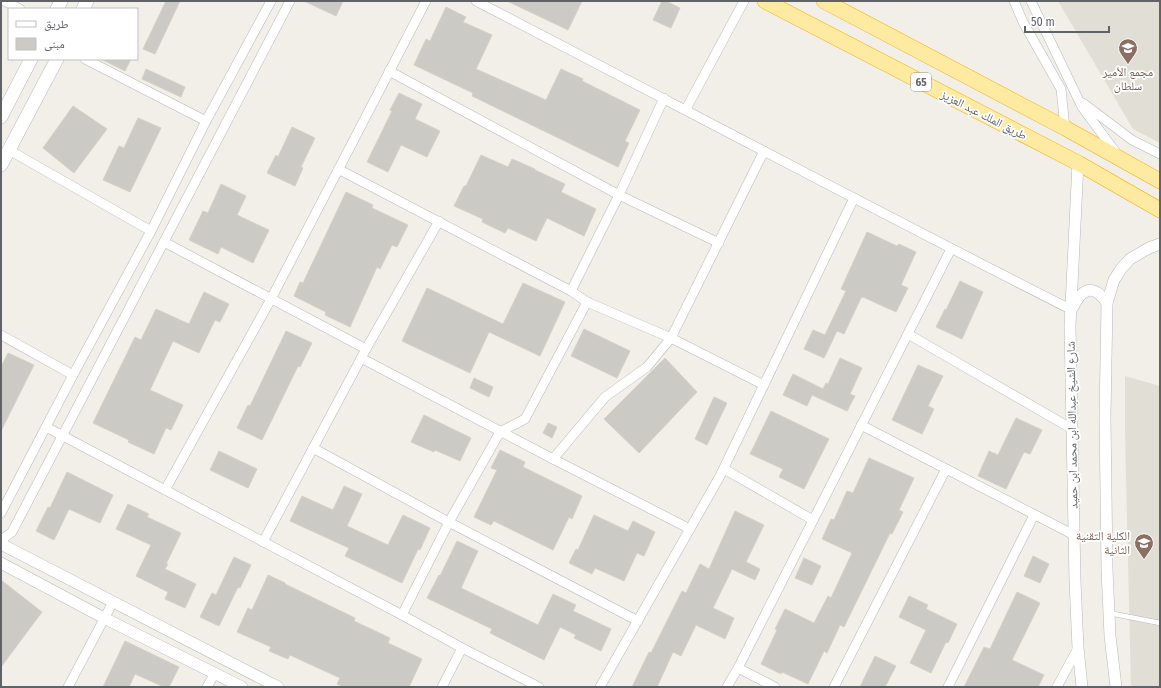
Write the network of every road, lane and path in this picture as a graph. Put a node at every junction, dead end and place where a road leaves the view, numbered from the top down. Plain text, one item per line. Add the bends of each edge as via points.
1 (4, 1) edge
2 (270, 1) edge
3 (290, 1) edge
4 (426, 1) edge
5 (476, 1) edge
6 (744, 1) edge
7 (765, 1) edge
8 (824, 1) edge
9 (1014, 1) edge
10 (1031, 1) edge
11 (18, 8) edge
12 (30, 60) edge
13 (56, 60) edge
14 (87, 60) edge
15 (390, 71) junction
16 (664, 98) junction
17 (1079, 100) junction
18 (686, 109) junction
19 (1, 117) edge
20 (206, 121) junction
21 (1065, 128) junction
22 (9, 150) junction
23 (764, 151) junction
24 (1160, 154) edge
25 (1120, 159) junction
26 (1078, 164) junction
27 (1, 166) edge
28 (338, 169) junction
29 (1160, 181) edge
30 (619, 195) junction
31 (854, 198) junction
32 (1160, 210) edge
33 (439, 221) junction
34 (150, 232) junction
35 (164, 242) junction
36 (719, 243) junction
37 (1160, 244) edge
38 (951, 249) junction
39 (571, 291) junction
40 (271, 299) junction
41 (587, 302) junction
42 (1107, 303) junction
43 (1072, 310) junction
44 (908, 334) junction
45 (1, 335) edge
46 (671, 338) junction
47 (366, 349) junction
48 (361, 358) junction
49 (73, 375) junction
50 (764, 385) junction
51 (861, 425) junction
52 (46, 427) junction
53 (1072, 429) junction
54 (500, 432) junction
55 (63, 436) junction
56 (313, 448) junction
57 (553, 459) junction
58 (724, 468) junction
59 (946, 469) junction
60 (165, 490) junction
61 (1, 513) edge
62 (1034, 515) junction
63 (812, 520) junction
64 (449, 522) junction
65 (690, 529) junction
66 (1074, 535) junction
67 (1, 540) edge
68 (263, 542) junction
69 (1, 544) edge
70 (1, 563) edge
71 (113, 602) junction
72 (1109, 613) junction
73 (402, 615) junction
74 (104, 618) junction
75 (638, 621) junction
76 (1160, 623) edge
77 (462, 648) junction
78 (1078, 648) junction
79 (738, 668) junction
80 (215, 673) junction
81 (68, 687) edge
82 (207, 687) edge
83 (242, 687) edge
84 (278, 687) edge
85 (442, 687) edge
86 (539, 687) edge
87 (600, 687) edge
88 (727, 687) edge
89 (775, 687) edge
90 (834, 687) edge
91 (948, 687) edge
92 (1057, 687) edge
93 (1082, 687) edge
94 (1116, 687) edge

1 - 11 street
2 - 20 street
3 - 35 street
4 - 15 street
5 - 16 street
6 - 18 street
7 - 26 highway, طريق الملك عبد العزيز / 65
8 - 21 highway, 65
9 - 21 street via 1061,89
10 - 17 street
12 - 19 main road
13 - 22 main road
14 - 20 street
15 - 28 street
15 - 30 street
16 - 18 street
16 - 30 street
17 - 24 street via 1132,140
17 - 25 street
18 - 23 street
20 - 34 street
21 - 25 highway
22 - 27 main road
22 - 34 street
23 - 31 street
23 - 36 street
25 - 29 highway
26 - 32 highway, طريق الملك عبد العزيز
26 - 43 street, شارع الشيخ عبدالله ابن محمد ابن حميد
28 - 33 street
28 - 40 street
30 - 36 street
30 - 39 street
31 - 38 street
31 - 50 street
33 - 39 street
33 - 47 street
34 - 49 street
35 - 40 street
35 - 55 street
36 - 46 street
37 - 42 street via 1130,259 1121,269 1114,280
38 - 43 street
38 - 44 street
39 - 41 street
40 - 47 street
40 - 60 street
41 - 46 street
41 - 54 street via 525,419
42 - 43 street via 1097,292 1087,291 1081,294
42 - 72 street via 1105,417
43 - 53 street, شارع الشيخ عبدالله ابن محمد ابن حميد
44 - 51 street
44 - 53 street
45 - 49 street
46 - 50 street
46 - 57 street via 647,367 605,397
47 - 48 street
48 - 54 street
48 - 56 street
49 - 52 street
50 - 58 street
51 - 59 street
51 - 63 street
52 - 55 street
52 - 61 street
53 - 66 street, شارع الشيخ عبدالله ابن محمد ابن حميد
54 - 57 street
54 - 64 street
55 - 60 street
55 - 67 street via 12,532
56 - 64 street
56 - 68 street
57 - 65 street
58 - 63 street
58 - 65 street
59 - 62 street
59 - 90 street
60 - 68 street
62 - 66 street
62 - 91 street
63 - 79 street
64 - 73 street
64 - 75 street
65 - 75 street
66 - 78 street, شارع الشيخ عبدالله ابن محمد ابن حميد
68 - 73 street
69 - 71 street
70 - 74 street
71 - 74 street
71 - 84 street
72 - 76 lane
72 - 94 street
73 - 77 street
74 - 80 street
74 - 81 street
75 - 87 street
77 - 85 street
77 - 86 street
78 - 92 street
78 - 93 street, شارع الشيخ عبدالله ابن محمد ابن حميد
79 - 88 street
79 - 89 street
80 - 82 street
80 - 83 street

